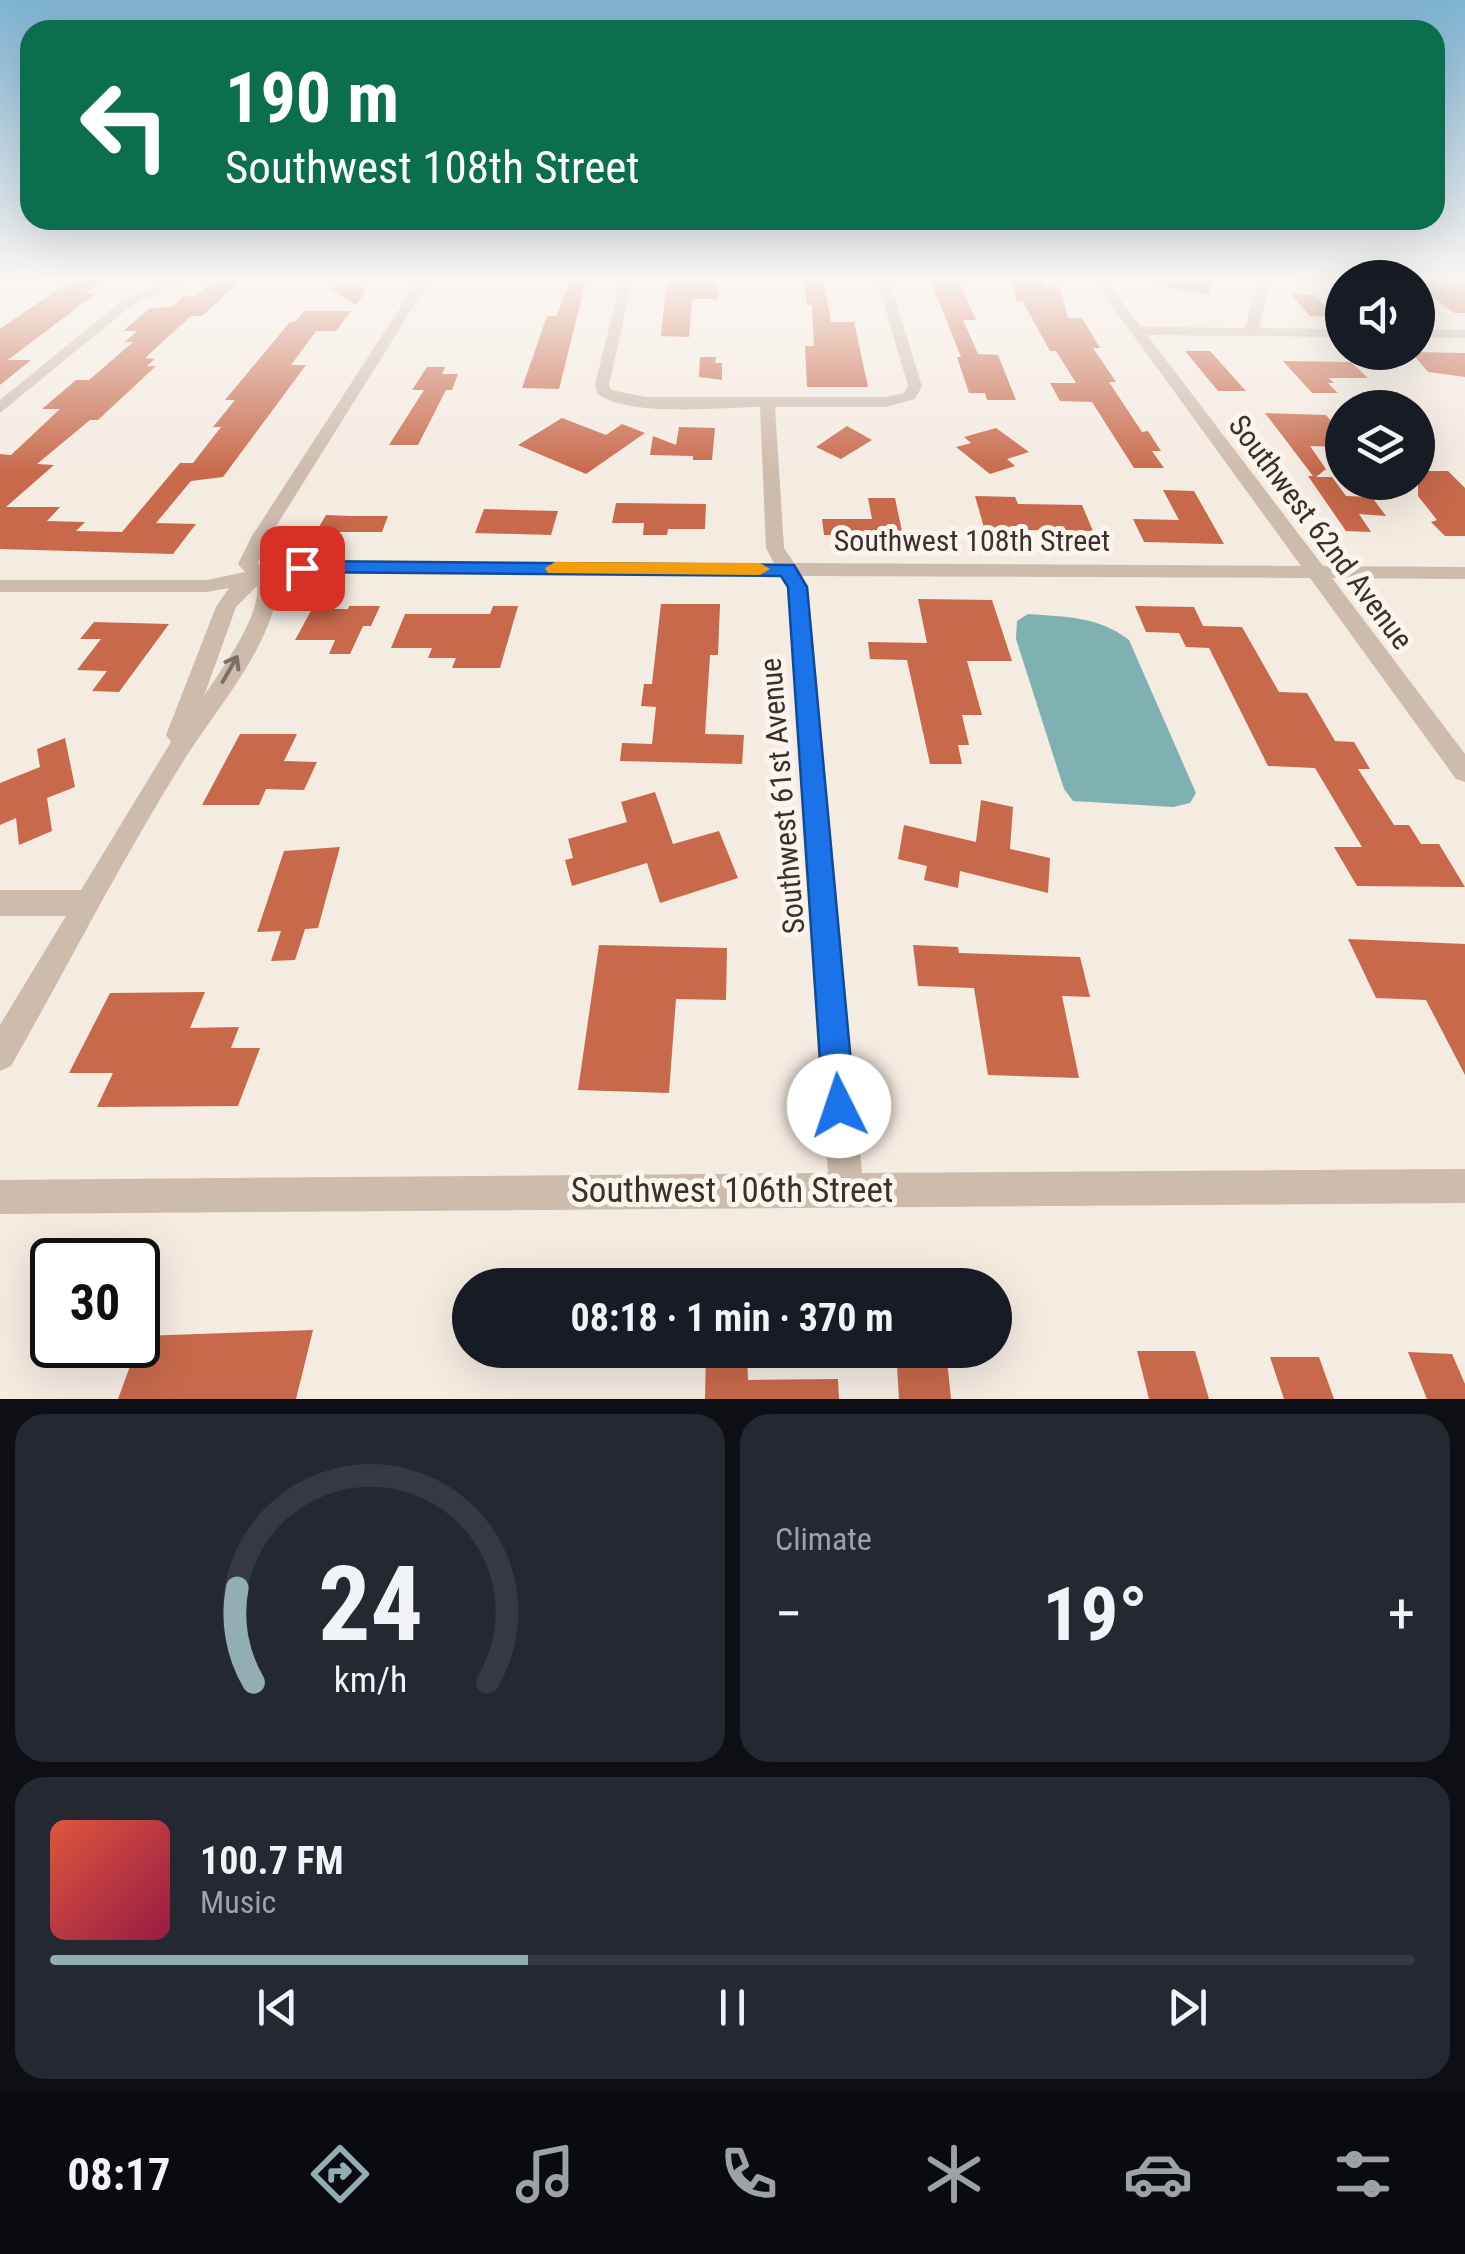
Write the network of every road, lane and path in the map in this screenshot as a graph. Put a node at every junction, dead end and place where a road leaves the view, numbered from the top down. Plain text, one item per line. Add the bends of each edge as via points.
1 (79, 342) edge
2 (384, 342) edge
3 (612, 342) edge
4 (902, 342) edge
5 (1145, 342) edge
6 (767, 402) junction
7 (0, 408) edge
8 (787, 570) junction
9 (1316, 572) junction
10 (1465, 573) edge
11 (256, 576) junction
12 (0, 586) edge
13 (177, 751) junction
14 (1465, 772) edge
15 (88, 903) junction
16 (0, 904) edge
17 (0, 1055) edge
18 (1465, 1186) edge
19 (846, 1189) junction
20 (0, 1197) edge

1 - 7 street
2 - 11 street via 261,536 248,564
3 - 6 street via 602,385 608,396 632,402
4 - 6 street via 915,386 910,396
5 - 9 street, Southwest 62nd Avenue
6 - 8 street, Southwest 61st Avenue via 775,548
8 - 9 street, Southwest 108th Street
8 - 11 street, Southwest 108th Street via 302,568
8 - 19 street, Southwest 61st Avenue via 798,587
9 - 10 street, Southwest 108th Street
9 - 14 street, Southwest 62nd Avenue
11 - 12 street, Southwest 108th Street via 208,586
11 - 13 street via 226,607 178,732
13 -> 11 street via 265,607 269,588
13 - 15 street
15 - 16 street
15 - 17 street
18 - 19 street, Southwest 106th Street
19 - 20 street, Southwest 106th Street

